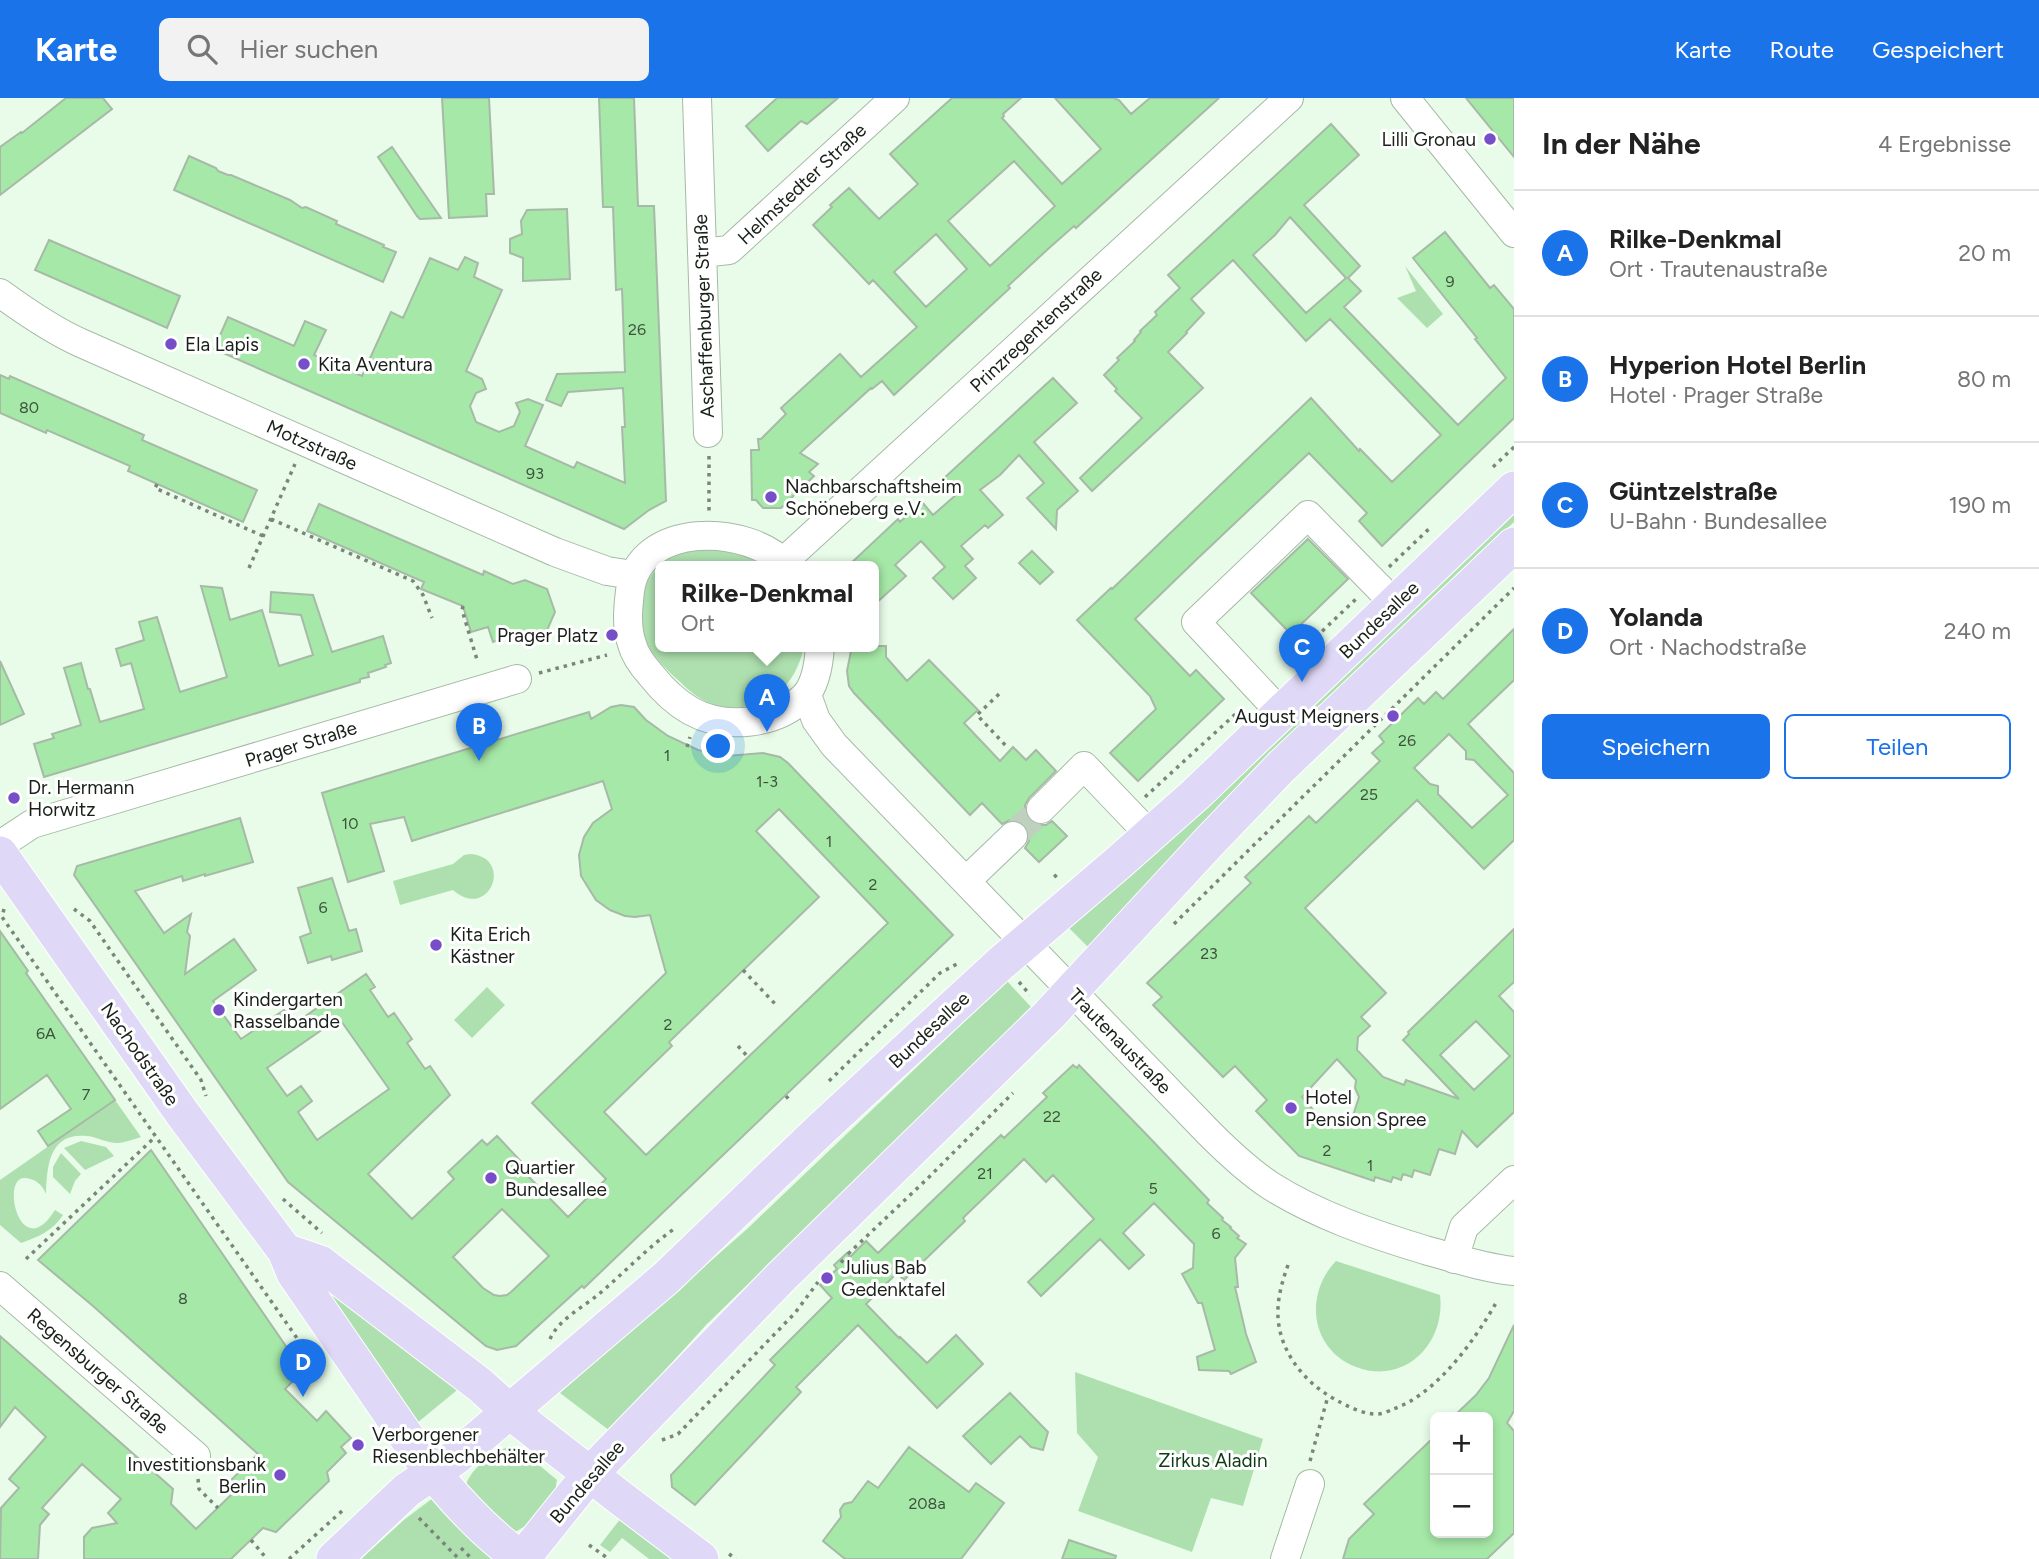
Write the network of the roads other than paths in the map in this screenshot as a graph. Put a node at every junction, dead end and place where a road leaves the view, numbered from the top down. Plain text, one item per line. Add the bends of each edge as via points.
1 (697, 98) edge
2 (895, 98) edge
3 (1289, 98) edge
4 (1405, 98) edge
5 (1514, 233) edge
6 (702, 253) junction
7 (0, 293) edge
8 (708, 433) road end
9 (1514, 489) edge
10 (1514, 545) edge
11 (781, 561) edge
12 (788, 561) edge
13 (634, 575) junction
14 (1395, 604) junction
15 (820, 652) edge
16 (517, 679) road end
17 (807, 695) junction
18 (1281, 713) junction
19 (1041, 809) tunnel mouth
20 (1150, 835) junction
21 (1013, 836) tunnel mouth
22 (0, 845) edge
23 (0, 854) edge
24 (966, 881) junction
25 (1025, 942) junction
26 (1072, 990) junction
27 (1514, 1180) edge
28 (285, 1251) junction
29 (1454, 1259) junction
30 (1514, 1271) edge
31 (0, 1286) edge
32 (509, 1411) junction
33 (196, 1456) dead end
34 (432, 1472) junction
35 (590, 1474) junction
36 (1310, 1485) dead end
37 (334, 1559) edge
38 (522, 1559) edge
39 (701, 1559) edge
40 (1285, 1559) edge

1 - 6 street, Aschaffenburger Straße
2 - 6 street, Helmstedter Straße via 729,250
3 - 12 street, Prinzregentenstraße
4 - 5 street
6 - 8 street, Aschaffenburger Straße
7 - 13 street, Motzstraße via 65,336 555,552 607,571
9 - 14 main road, Bundesallee
10 - 26 main road, Bundesallee via 1281,767
11 - 13 street via 747,541 708,535 662,547
13 - 17 street via 628,616 632,645 641,663 676,701 715,720 744,722 777,714
14 - 18 main road, Bundesallee
14 - 18 street via 1308,516 1196,622
15 - 17 street
16 - 22 street, Prager Straße via 32,824
17 - 24 street, Trautenaustraße via 816,720 834,745
18 - 20 main road, Bundesallee
19 - 20 street via 1084,766
20 - 25 main road, Bundesallee
21 - 24 street
23 - 28 main road, Nachodstraße
24 - 25 street, Trautenaustraße
25 - 26 street, Trautenaustraße
25 - 32 main road, Bundesallee via 666,1278
26 - 29 street, Trautenaustraße via 1209,1133 1269,1185 1309,1207 1384,1237
26 - 35 main road, Bundesallee via 780,1278
27 - 29 street via 1464,1227
28 - 32 main road via 320,1263
28 - 34 main road, Nachodstraße via 294,1273
29 - 30 street, Trautenaustraße
31 - 33 street, Regensburger Straße
32 - 34 main road, Bundesallee
32 - 35 main road
34 - 37 main road, Bundesallee
34 - 38 main road, Nachodstraße via 499,1544
35 - 38 main road, Bundesallee
35 - 39 main road
36 - 40 street

